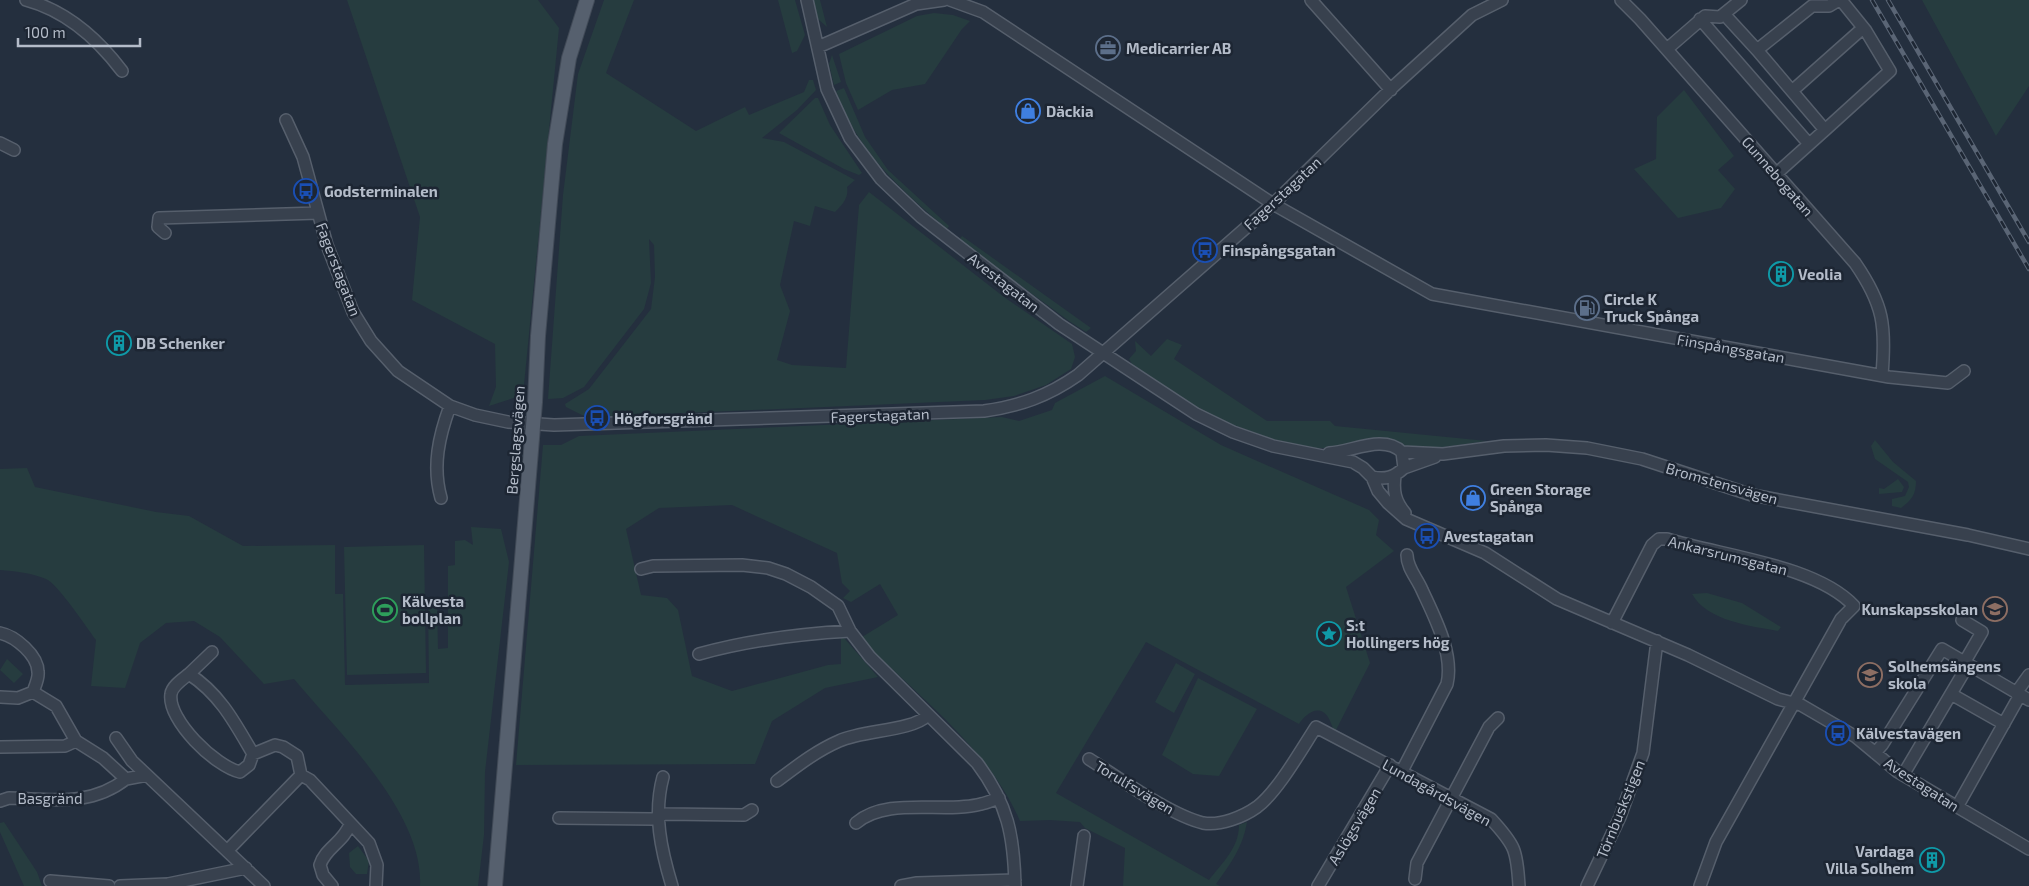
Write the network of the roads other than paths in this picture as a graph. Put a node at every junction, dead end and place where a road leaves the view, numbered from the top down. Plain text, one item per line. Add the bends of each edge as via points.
1 (26, 0) edge
2 (586, 0) edge
3 (807, 0) edge
4 (944, 0) edge
5 (950, 0) edge
6 (1311, 0) edge
7 (1502, 0) edge
8 (1621, 0) edge
9 (1741, 0) edge
10 (1840, 0) edge
11 (1724, 14) junction
12 (1700, 20) junction
13 (1863, 28) junction
14 (818, 47) junction
15 (1667, 49) junction
16 (1757, 50) junction
17 (122, 72) dead end
18 (1391, 90) junction
19 (1792, 91) junction
20 (286, 120) dead end
21 (1825, 130) junction
22 (0, 143) edge
23 (1809, 144) junction
24 (14, 150) dead end
25 (1776, 174) junction
26 (1273, 204) junction
27 (318, 213) junction
28 (165, 233) dead end
29 (1103, 354) junction
30 (1964, 371) dead end
31 (1882, 375) junction
32 (450, 406) junction
33 (533, 424) junction
34 (1368, 446) junction
35 (1402, 452) junction
36 (1314, 454) junction
37 (1444, 454) junction
38 (1363, 468) junction
39 (1400, 472) junction
40 (1372, 477) junction
41 (441, 498) dead end
42 (1414, 521) junction
43 (2029, 549) edge
44 (1407, 555) dead end
45 (641, 569) dead end
46 (1962, 620) dead end
47 (1612, 623) junction
48 (850, 631) junction
49 (0, 633) edge
50 (1657, 642) junction
51 (212, 652) dead end
52 (699, 654) dead end
53 (1966, 664) junction
54 (189, 674) junction
55 (2029, 675) edge
56 (33, 692) junction
57 (1951, 694) junction
58 (2022, 696) edge
59 (0, 697) edge
60 (1794, 702) junction
61 (927, 716) junction
62 (1498, 718) dead end
63 (2004, 724) junction
64 (1316, 727) joint
65 (116, 738) dead end
66 (76, 741) junction
67 (0, 747) edge
68 (1875, 753) junction
69 (253, 754) junction
70 (1089, 759) dead end
71 (1390, 765) junction
72 (1402, 771) junction
73 (148, 775) junction
74 (301, 775) junction
75 (1903, 775) junction
76 (663, 777) dead end
77 (126, 779) junction
78 (777, 781) dead end
79 (999, 798) junction
80 (1452, 799) junction
81 (0, 801) edge
82 (1957, 807) junction
83 (752, 810) dead end
84 (659, 817) junction
85 (559, 818) dead end
86 (856, 823) dead end
87 (350, 824) junction
88 (1084, 836) dead end
89 (2029, 849) edge
90 (228, 850) junction
91 (246, 868) junction
92 (1416, 879) dead end
93 (50, 881) dead end
94 (1015, 883) edge
95 (110, 886) edge
96 (120, 886) edge
97 (264, 886) edge
98 (332, 886) edge
99 (376, 886) edge
100 (495, 886) edge
101 (672, 886) edge
102 (900, 886) edge
103 (1077, 886) edge
104 (1318, 886) edge
105 (1519, 886) edge
106 (1587, 886) edge
107 (1700, 886) edge

1 - 17 street via 65,16 97,41
2 - 33 main road, Bergslagsvägen via 569,58 555,144
3 - 14 street, Avestagatan
4 - 14 street via 916,4
5 - 26 street, Finspångsgatan via 983,12
6 - 18 street
7 - 18 street, Fagerstagatan via 1472,15
8 - 15 street, Gunnebogatan
9 - 11 street
10 - 13 street
10 - 16 street via 1830,6 1812,6
11 - 12 street via 1720,17 1705,16
11 - 16 street
12 - 15 street
12 - 23 street
13 - 19 street
13 - 21 street via 1890,71
14 - 29 street, Avestagatan via 831,99 850,138 881,179 921,217 1058,324
15 - 25 street, Gunnebogatan
16 - 19 street
18 - 26 street, Fagerstagatan
19 - 21 street
20 - 27 street, Fagerstagatan via 303,158
21 - 23 street
22 - 24 street
23 - 25 street
25 - 31 street, Gunnebogatan via 1869,284 1881,314 1885,336
26 - 29 street, Fagerstagatan
26 - 31 street, Finspångsgatan via 1432,294
27 - 28 street via 159,218 158,227
27 - 32 street, Fagerstagatan via 352,312 371,341 398,371
29 - 33 street, Fagerstagatan via 1065,384 1042,397 1012,407 984,411 598,425
29 - 36 street, Avestagatan via 1172,400 1214,423 1273,446
30 - 31 street, Finspångsgatan via 1948,383
32 - 33 street, Fagerstagatan via 500,421
32 - 41 street via 439,436 437,455
33 - 100 main road, Bergslagsvägen
34 - 35 street, Avestagatan via 1387,444
34 - 36 street, Avestagatan via 1340,453
34 - 38 street via 1362,460
35 - 37 street, Bromstensvägen
35 - 39 street, Avestagatan
36 - 38 street, Avestagatan via 1353,462
37 - 39 street, Bromstensvägen
37 - 43 street, Bromstensvägen via 1504,446 1587,448 1642,459 1752,495
38 - 40 street, Avestagatan
39 - 40 street via 1388,478
39 - 42 street, Avestagatan via 1394,486 1395,497
40 - 42 street, Avestagatan via 1388,503 1399,514
42 - 47 street, Avestagatan via 1485,553 1557,599
44 - 72 street via 1407,563 1422,590 1449,660 1450,672 1447,684
45 - 48 street via 714,564 768,568 811,587 838,606
46 - 53 street via 1982,632
47 - 50 street, Avestagatan
47 - 60 street, Ankarsrumsgatan via 1652,545 1659,539 1805,574 1843,594 1854,606 1841,619
48 - 52 street via 783,635
48 - 61 street via 870,657
49 - 56 street via 15,639 34,659 39,673
50 - 60 street, Avestagatan via 1778,700
50 - 106 street, Törnbuskstigen via 1644,753 1620,817
51 - 54 street
53 - 57 street
53 - 58 street
53 - 68 street via 1942,649
54 - 69 street via 220,700
54 - 69 street via 170,693 176,715 187,732 206,751 236,771 244,771
55 - 58 street
56 - 59 street via 18,698
56 - 66 street via 56,706
57 - 63 street
57 - 75 street
58 - 63 street
60 - 68 street, Avestagatan via 1856,737
60 - 107 street via 1716,842
61 - 78 street via 920,723 865,732 839,741 812,755
61 - 79 street via 977,763
62 - 80 street via 1489,727
63 - 82 street
64 - 70 street, Torulfsvägen via 1257,807 1231,820 1204,823 1166,807
64 - 71 street, Lundagårdsvägen
65 - 73 street via 132,761
66 - 67 street via 65,746
66 - 77 street via 103,758
68 - 75 street, Avestagatan
69 - 74 street via 275,745 283,747 297,756
71 - 72 street, Lundagårdsvägen
71 - 104 street, Aslögsvägen
72 - 80 street, Lundagårdsvägen
73 - 77 street, Basgränd
73 - 90 street
74 - 87 street via 310,780
74 - 90 street
75 - 82 street, Avestagatan
76 - 84 street via 659,791
77 - 81 street, Basgränd via 112,790 86,798 9,798
79 - 86 street via 980,805 901,808 864,816
79 - 94 street via 1011,830
80 - 92 street via 1417,863
80 - 105 street, Lundagårdsvägen via 1491,819 1512,841
82 - 89 street, Avestagatan
83 - 84 street via 744,815 665,814
84 - 85 street
84 - 101 street via 659,841
87 - 98 street via 320,866
87 - 99 street via 369,843 375,856
88 - 103 street
90 - 91 street
91 - 96 street via 168,884
91 - 97 street
93 - 95 street
94 - 102 street via 917,883

